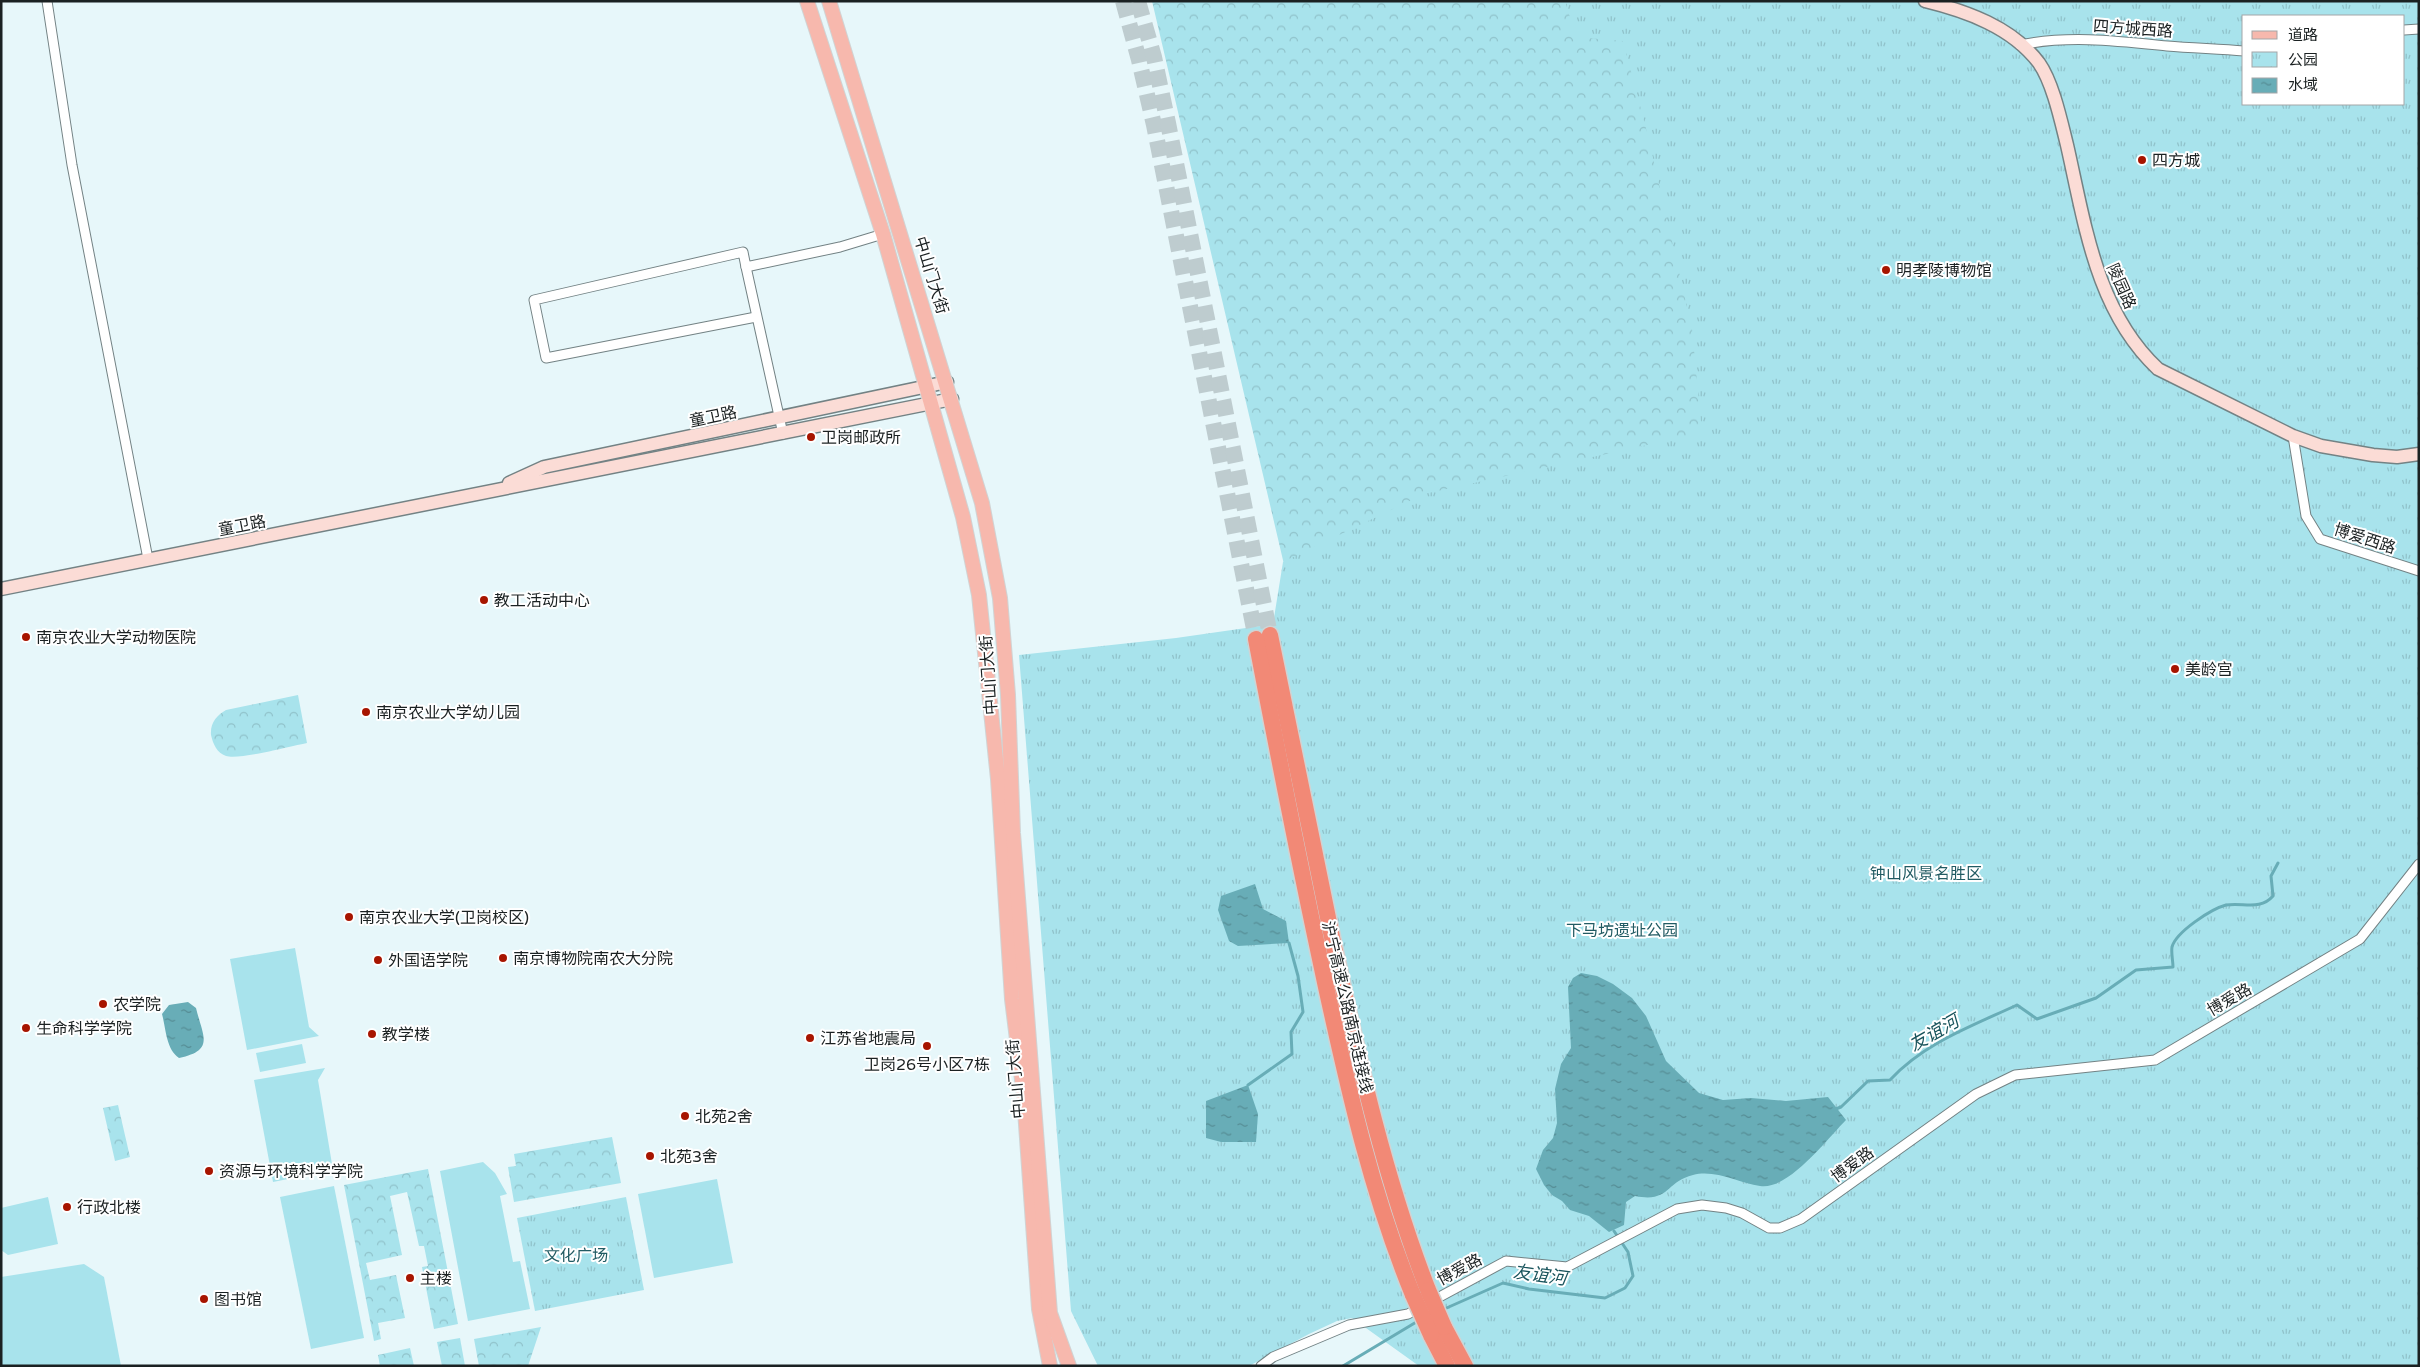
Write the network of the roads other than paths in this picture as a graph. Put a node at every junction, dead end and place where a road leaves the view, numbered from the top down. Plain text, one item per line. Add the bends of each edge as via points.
1 (47, 1) edge
2 (807, 1) edge
3 (829, 1) edge
4 (1925, 1) edge
5 (2419, 29) edge
6 (2405, 30) edge
7 (2020, 45) junction
8 (2242, 51) edge
9 (883, 234) junction
10 (746, 267) junction
11 (756, 317) junction
12 (947, 382) junction
13 (927, 387) junction
14 (952, 399) junction
15 (932, 404) junction
16 (779, 418) junction
17 (783, 434) junction
18 (2293, 436) junction
19 (2419, 454) edge
20 (489, 492) junction
21 (148, 559) junction
22 (2419, 571) edge
23 (1, 589) edge
24 (1263, 637) tunnel mouth
25 (2419, 864) edge
26 (1438, 1331) junction
27 (1050, 1366) edge
28 (1069, 1366) edge
29 (1261, 1366) edge
30 (1447, 1366) edge
31 (1464, 1366) edge

1 - 21 street via 72,165
2 - 9 main road, 中山门大街
3 - 12 main road, 中山门大街
4 - 7 street, 陵园路 via 1961,10 2002,30
5 - 6 street
7 - 8 street, 四方城西路 via 2088,39
7 - 18 street, 陵园路 via 2039,64 2058,108 2093,258 2122,325 2158,369
9 - 10 street via 840,247
9 - 13 main road, 中山门大街
10 - 11 street
10 - 11 street via 743,252 534,300 546,358
11 - 16 street
12 - 13 street, 童卫路
12 - 14 main road, 中山门大街
13 - 15 main road, 中山门大街
13 - 16 street, 童卫路
14 - 15 street, 童卫路
14 - 28 main road, 中山门大街 via 982,504 1000,598 1008,695 1013,833 1050,1313
15 - 17 street, 童卫路
15 - 27 main road, 中山门大街 via 963,517 980,595 998,779 1012,999 1024,1096 1039,1309
16 - 17 street
16 - 20 street, 童卫路 via 544,467
17 - 20 street, 童卫路
18 - 19 street, 陵园路 via 2351,452 2397,457
18 - 22 street, 博爱西路 via 2306,516 2320,539
20 - 21 street, 童卫路
21 - 23 street, 童卫路
24 - 26 highway, 沪宁高速公路南京连接线, bridge via 1290,817 1345,1075 1381,1210
25 - 29 street, 博爱路 via 2360,939 2154,1060 2015,1075 1976,1094 1801,1219 1786,1226 1769,1228 1726,1208 1702,1205 1677,1209 1567,1267 1506,1261 1408,1314 1349,1325 1273,1357
26 - 30 highway, 沪宁高速公路南京连接线
26 - 31 highway, 沪宁高速公路南京连接线

